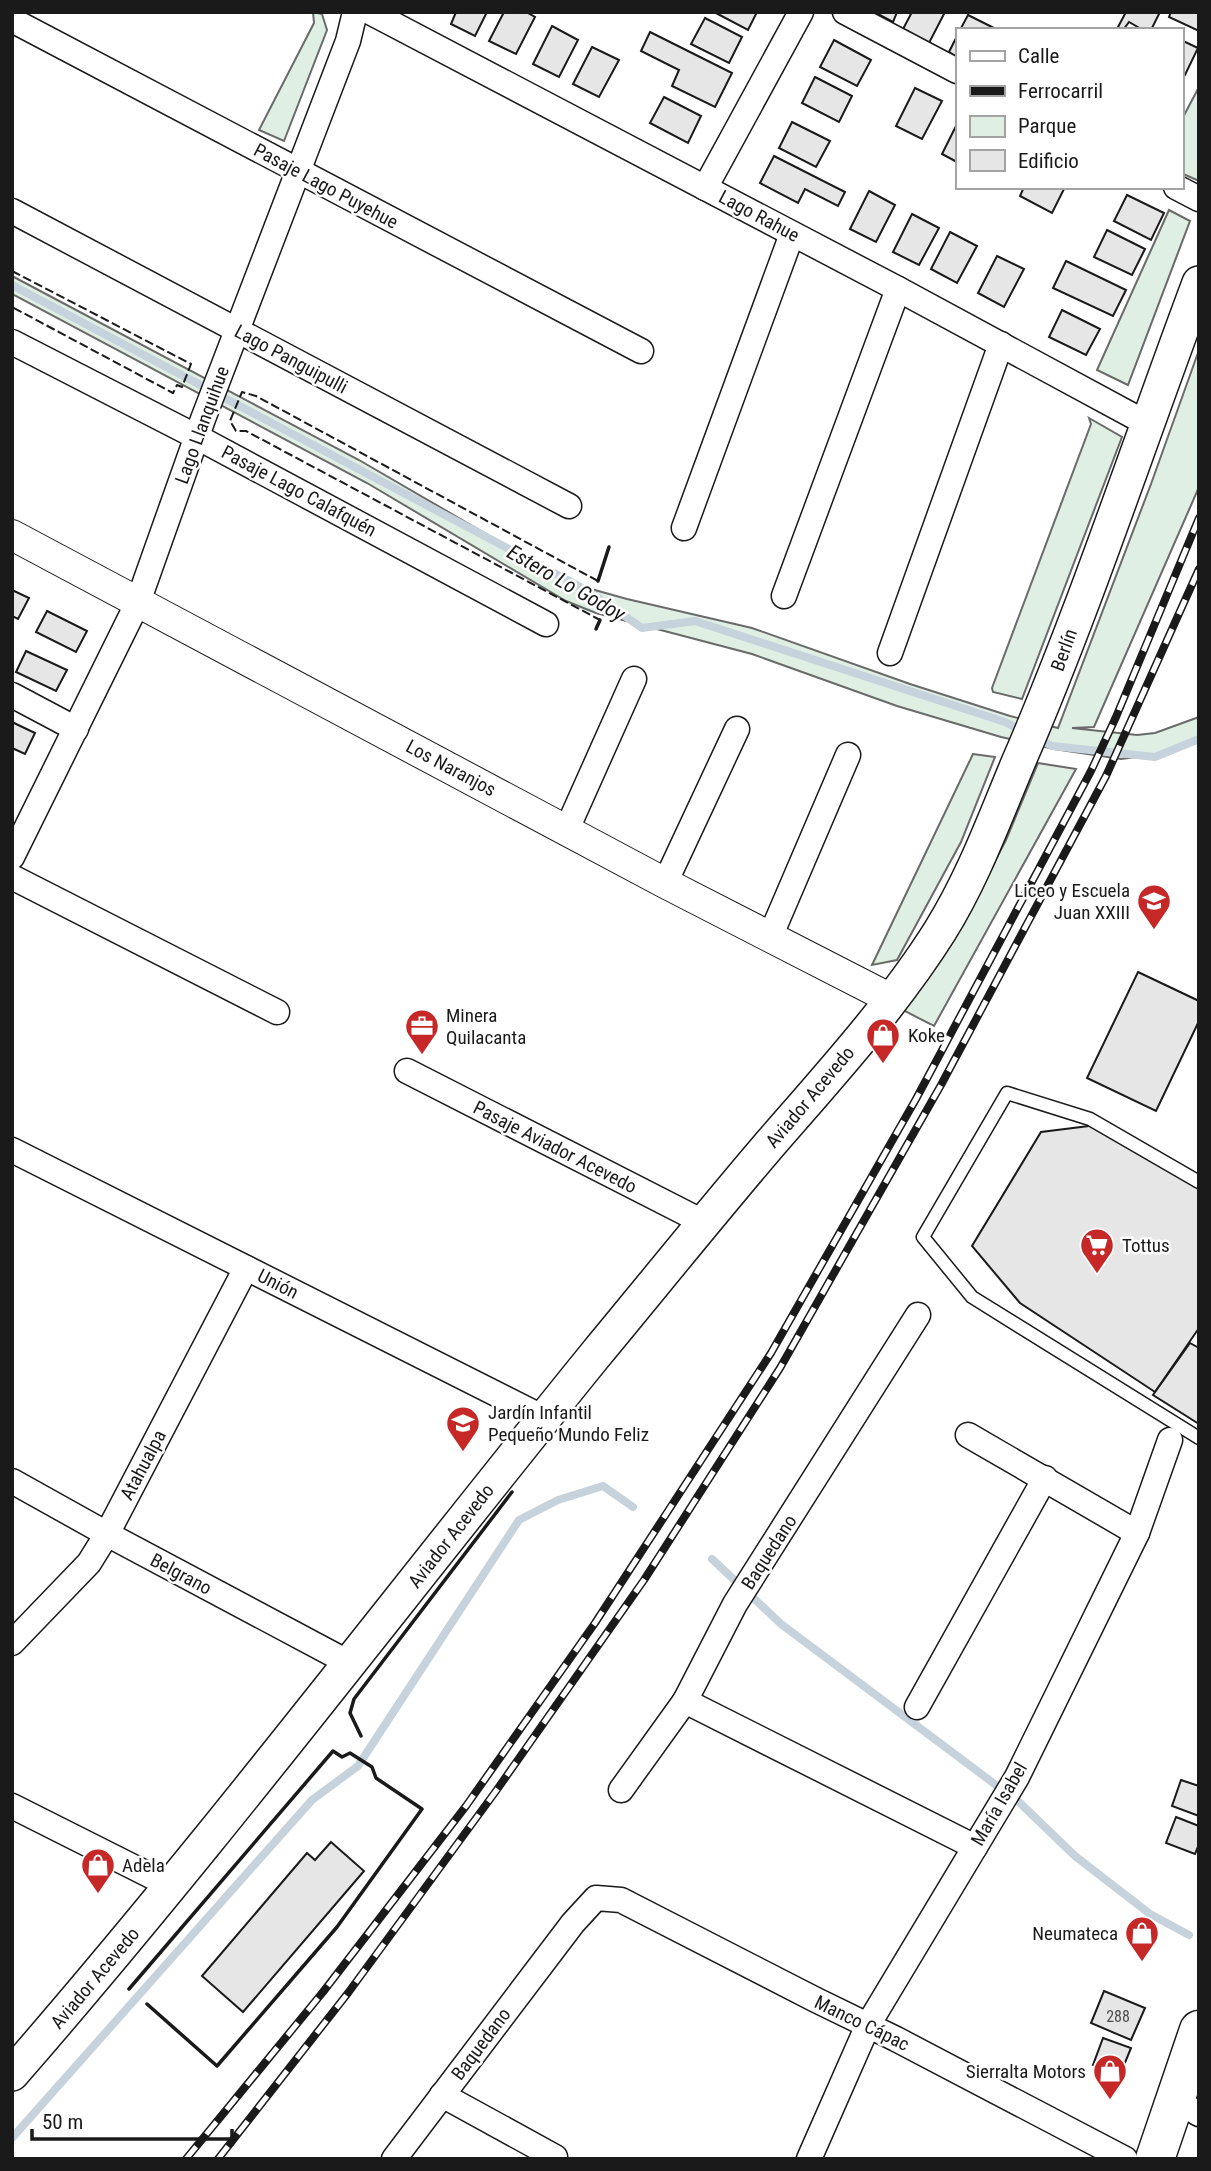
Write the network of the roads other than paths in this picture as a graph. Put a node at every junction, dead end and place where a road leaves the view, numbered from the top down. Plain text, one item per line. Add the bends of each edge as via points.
1 (355, 12) edge
2 (370, 12) edge
3 (800, 12) edge
4 (845, 12) edge
5 (12, 20) edge
6 (956, 70) edge
7 (298, 171) junction
8 (705, 188) junction
9 (1180, 189) edge
10 (1199, 199) edge
11 (12, 211) edge
12 (792, 234) junction
13 (1199, 283) edge
14 (898, 289) junction
15 (237, 331) junction
16 (12, 342) edge
17 (1001, 344) junction
18 (641, 351) dead end
19 (1146, 423) junction
20 (200, 428) junction
21 (569, 506) dead end
22 (684, 528) dead end
23 (12, 535) edge
24 (784, 596) dead end
25 (138, 602) junction
26 (547, 624) dead end
27 (890, 653) dead end
28 (634, 679) dead end
29 (12, 695) edge
30 (76, 729) junction
31 (737, 729) dead end
32 (848, 755) dead end
33 (567, 829) junction
34 (13, 853) edge
35 (12, 877) edge
36 (665, 883) junction
37 (770, 937) junction
38 (891, 999) junction
39 (277, 1012) dead end
40 (407, 1071) dead end
41 (12, 1150) edge
42 (1199, 1182) edge
43 (703, 1222) junction
44 (246, 1268) junction
45 (918, 1315) dead end
46 (544, 1418) junction
47 (1175, 1425) junction
48 (968, 1435) dead end
49 (1199, 1438) edge
50 (1045, 1478) junction
51 (12, 1481) edge
52 (1137, 1533) junction
53 (107, 1534) junction
54 (12, 1643) edge
55 (351, 1664) junction
56 (685, 1701) junction
57 (917, 1707) dead end
58 (621, 1790) dead end
59 (12, 1806) edge
60 (975, 1847) junction
61 (171, 1886) junction
62 (596, 1898) joint
63 (868, 2025) junction
64 (1199, 2031) edge
65 (12, 2074) edge
66 (442, 2095) junction
67 (1187, 2107) edge
68 (555, 2157) edge
69 (394, 2159) edge
70 (809, 2159) edge
71 (1125, 2159) edge
72 (1155, 2159) edge

1 - 7 street, Lago Llanquihue
2 - 8 street, Lago Rahue
3 - 8 street
4 - 6 street
5 - 7 street, Pasaje Lago Puyehue
7 - 15 street, Lago Llanquihue
7 - 18 street, Pasaje Lago Puyehue
8 - 12 street, Lago Rahue
9 - 10 street
11 - 15 street, Lago Panguipulli
12 - 14 street, Lago Rahue
12 - 22 street
13 - 19 main road, Berlín
14 - 17 street, Lago Rahue
14 - 24 street
15 - 20 street, Lago Llanquihue
15 - 21 street, Lago Panguipulli
16 - 20 street, Pasaje Lago Calafquén
17 - 19 street, Lago Rahue
17 - 27 street
19 - 38 main road, Berlín via 1042,708 966,882 940,930
20 - 25 street, Lago Llanquihue
20 - 26 street, Pasaje Lago Calafquén
23 - 25 street, Los Naranjos
25 - 30 street, Lago Llanquihue
25 - 33 street, Los Naranjos
28 - 33 street
29 - 30 street
30 - 34 street, Lago Llanquihue
31 - 36 street
32 - 37 street
33 - 36 street, Los Naranjos
35 - 39 street
36 - 37 street, Los Naranjos
37 - 38 street, Los Naranjos
38 - 43 main road, Aviador Acevedo
40 - 43 street, Pasaje Aviador Acevedo
41 - 44 street, Unión
42 - 47 lane via 1090,1119 1007,1093 923,1237 972,1297
43 - 46 main road, Aviador Acevedo
44 - 46 street, Unión
44 - 53 street, Atahualpa
45 - 56 street, Baquedano via 735,1604
46 - 55 main road, Aviador Acevedo
47 - 49 lane
47 - 52 street, María Isabel
48 - 50 street
50 - 52 street
50 - 57 street
51 - 53 street, Belgrano
52 - 60 street, María Isabel via 1017,1777
53 - 54 street, Atahualpa via 89,1563
53 - 55 street, Belgrano
55 - 61 main road, Aviador Acevedo
56 - 58 street, Baquedano
56 - 60 street
59 - 61 street
60 - 63 street, María Isabel
61 - 65 main road, Aviador Acevedo
62 - 63 street, Manco Cápac via 621,1900
62 - 66 street, Baquedano via 572,1923
63 - 70 street, María Isabel
63 - 71 street, Manco Cápac
64 - 67 main road
66 - 68 street
66 - 69 street, Baquedano
67 - 72 main road

